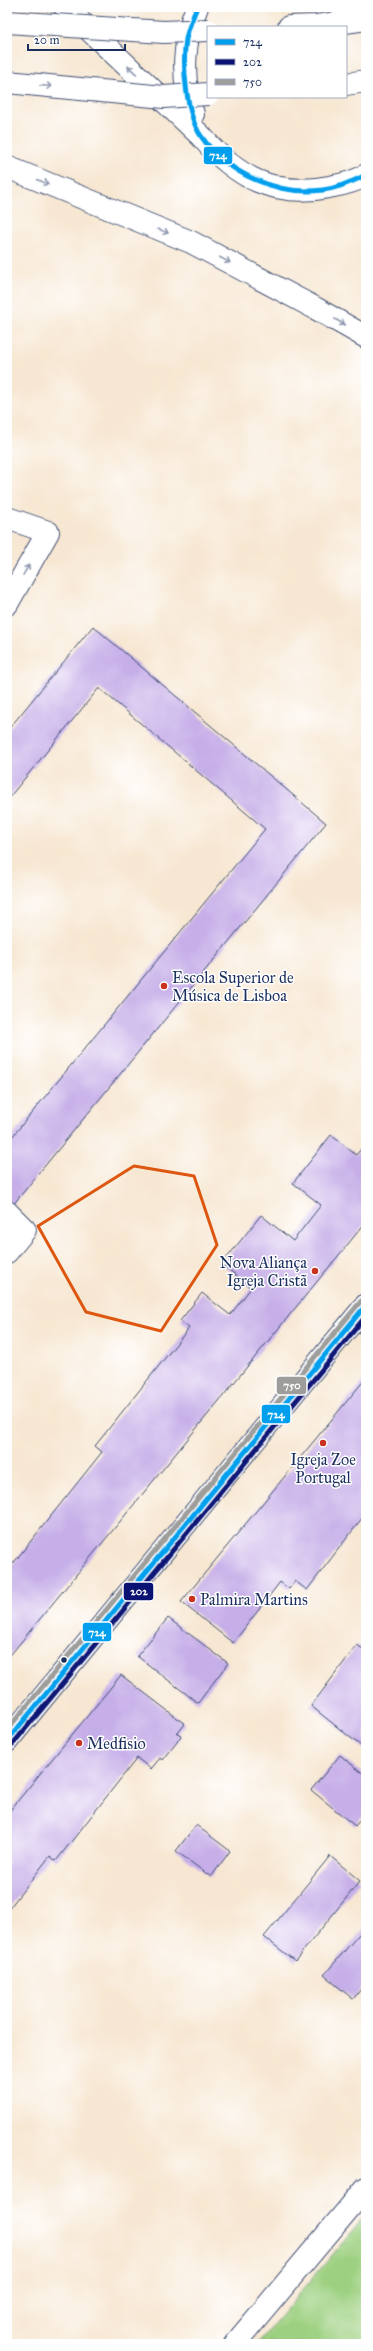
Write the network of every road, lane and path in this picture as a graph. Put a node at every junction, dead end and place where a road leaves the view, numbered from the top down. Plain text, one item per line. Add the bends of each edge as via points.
1 (65, 7) edge
2 (197, 7) edge
3 (366, 18) edge
4 (7, 22) edge
5 (317, 26) edge
6 (207, 30) edge
7 (366, 81) edge
8 (7, 82) edge
9 (347, 84) edge
10 (207, 94) edge
11 (201, 136) junction
12 (7, 167) edge
13 (366, 175) edge
14 (366, 337) edge
15 (7, 518) edge
16 (7, 604) edge
17 (7, 1212) edge
18 (7, 1252) edge
19 (366, 1305) edge
20 (7, 1741) edge
21 (366, 2188) edge
22 (235, 2344) edge

11 -> 1 main road
2 - 11 main road via 186,42 186,80 191,107
3 - 5 main road
4 - 6 main road, bridge via 164,32
7 - 9 main road
8 -> 10 main road, bridge via 164,97
11 - 13 main road via 219,157 242,174 265,185 287,190 314,190 341,185
12 -> 14 main road via 190,242
16 -> 15 main road via 48,532
17 - 18 main road via 25,1230
19 - 20 main road
21 - 22 main road

